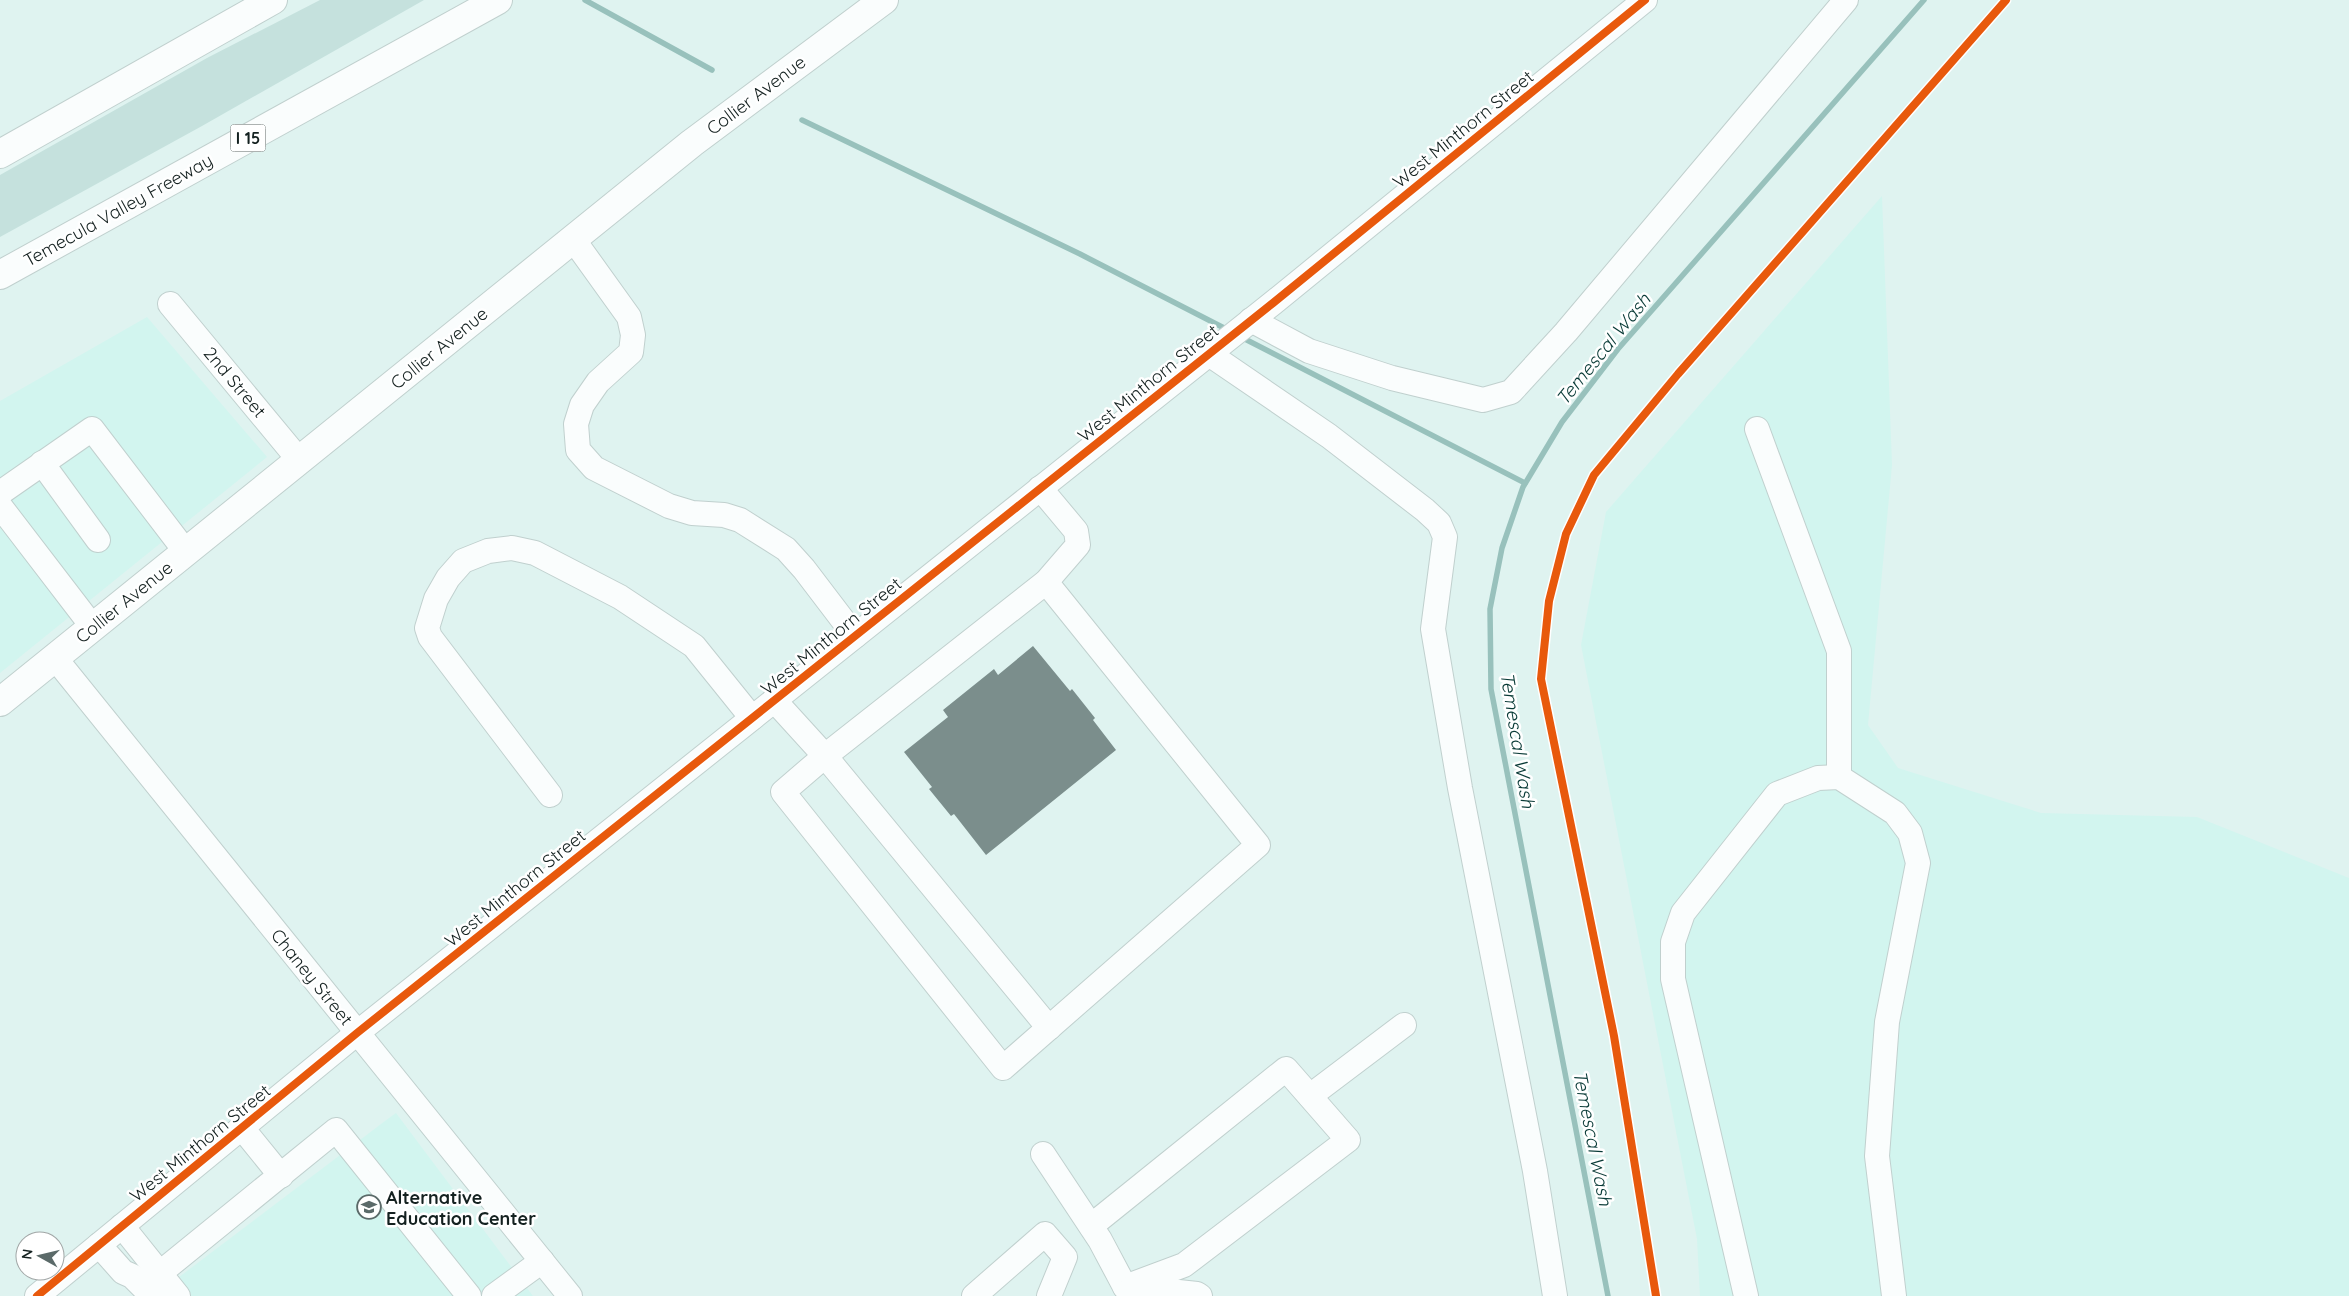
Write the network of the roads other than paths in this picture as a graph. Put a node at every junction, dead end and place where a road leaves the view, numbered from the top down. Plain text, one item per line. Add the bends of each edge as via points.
1 (273, 0) edge
2 (884, 0) edge
3 (1645, 0) edge
4 (1846, 0) edge
5 (497, 1) edge
6 (0, 154) edge
7 (573, 239) junction
8 (0, 275) edge
9 (170, 304) dead end
10 (1251, 320) junction
11 (1201, 360) junction
12 (1757, 429) dead end
13 (300, 461) junction
14 (42, 463) junction
15 (1040, 488) junction
16 (0, 492) edge
17 (0, 506) edge
18 (98, 540) dead end
19 (186, 552) junction
20 (1046, 582) junction
21 (92, 626) junction
22 (855, 636) junction
23 (55, 658) junction
24 (3, 692) edge
25 (774, 700) junction
26 (752, 718) junction
27 (825, 756) junction
28 (1839, 777) junction
29 (550, 795) dead end
30 (1404, 1026) dead end
31 (1049, 1028) junction
32 (357, 1033) junction
33 (1310, 1096) junction
34 (242, 1128) junction
35 (1044, 1154) dead end
36 (281, 1176) junction
37 (122, 1226) junction
38 (1091, 1226) junction
39 (99, 1245) junction
40 (542, 1261) junction
41 (160, 1273) junction
42 (1122, 1291) edge
43 (37, 1296) edge
44 (152, 1296) edge
45 (178, 1296) edge
46 (469, 1296) edge
47 (494, 1296) edge
48 (570, 1296) edge
49 (974, 1296) edge
50 (1048, 1296) edge
51 (1200, 1296) edge
52 (1555, 1296) edge
53 (1746, 1296) edge
54 (1894, 1296) edge

1 - 6 main road
2 - 7 main road, Collier Avenue via 692,143
3 - 10 street, West Minthorn Street
4 - 10 street via 1566,332 1511,392 1483,400 1392,378 1309,351
5 - 8 main road, Temecula Valley Freeway / I 15
7 - 13 main road, Collier Avenue
7 - 22 street via 629,317 632,335 631,352 598,382 582,405 576,424 578,450 594,468 669,506 740,520 786,549
9 - 13 street, 2nd Street
10 - 11 street, West Minthorn Street
11 - 15 street, West Minthorn Street
11 - 52 street via 1330,436 1418,504 1439,523 1446,537 1433,629 1460,788 1535,1171
12 - 28 street via 1839,651
13 - 19 main road, Collier Avenue
14 - 16 street
14 - 18 street
14 - 19 street via 92,429
15 - 20 street via 1076,531 1078,545
15 - 22 street, West Minthorn Street
17 - 21 street
19 - 21 main road, Collier Avenue
20 - 27 street
20 - 31 street via 1258,845
21 - 23 main road, Collier Avenue
22 - 25 street, West Minthorn Street
23 - 24 main road, Collier Avenue
23 - 32 street, Chaney Street
25 - 26 street, West Minthorn Street
25 - 27 street
26 - 29 street via 694,646 620,597 535,553 512,548 488,551 463,561 448,578 436,599 427,628 430,637
26 - 32 street, West Minthorn Street
27 - 31 street
27 - 31 street via 783,792 1003,1068
28 - 53 street via 1818,778 1777,794 1683,913 1673,942 1673,979
28 - 54 street via 1895,813 1910,833 1918,863 1887,1022 1877,1156
30 - 33 street
32 - 34 street, West Minthorn Street
32 - 40 street, Chaney Street
33 - 38 street via 1286,1070
33 - 42 street via 1348,1140 1184,1266
34 - 36 street
34 - 37 street, West Minthorn Street
35 - 38 street
36 - 41 street
36 - 46 street via 336,1130
37 - 39 street, West Minthorn Street
37 - 41 street
38 - 42 street
39 - 43 street, West Minthorn Street
39 - 44 street via 123,1272 132,1276
40 - 47 street
40 - 48 street, Chaney Street
41 - 45 street
42 - 51 street
49 - 50 street via 1045,1234 1065,1257

